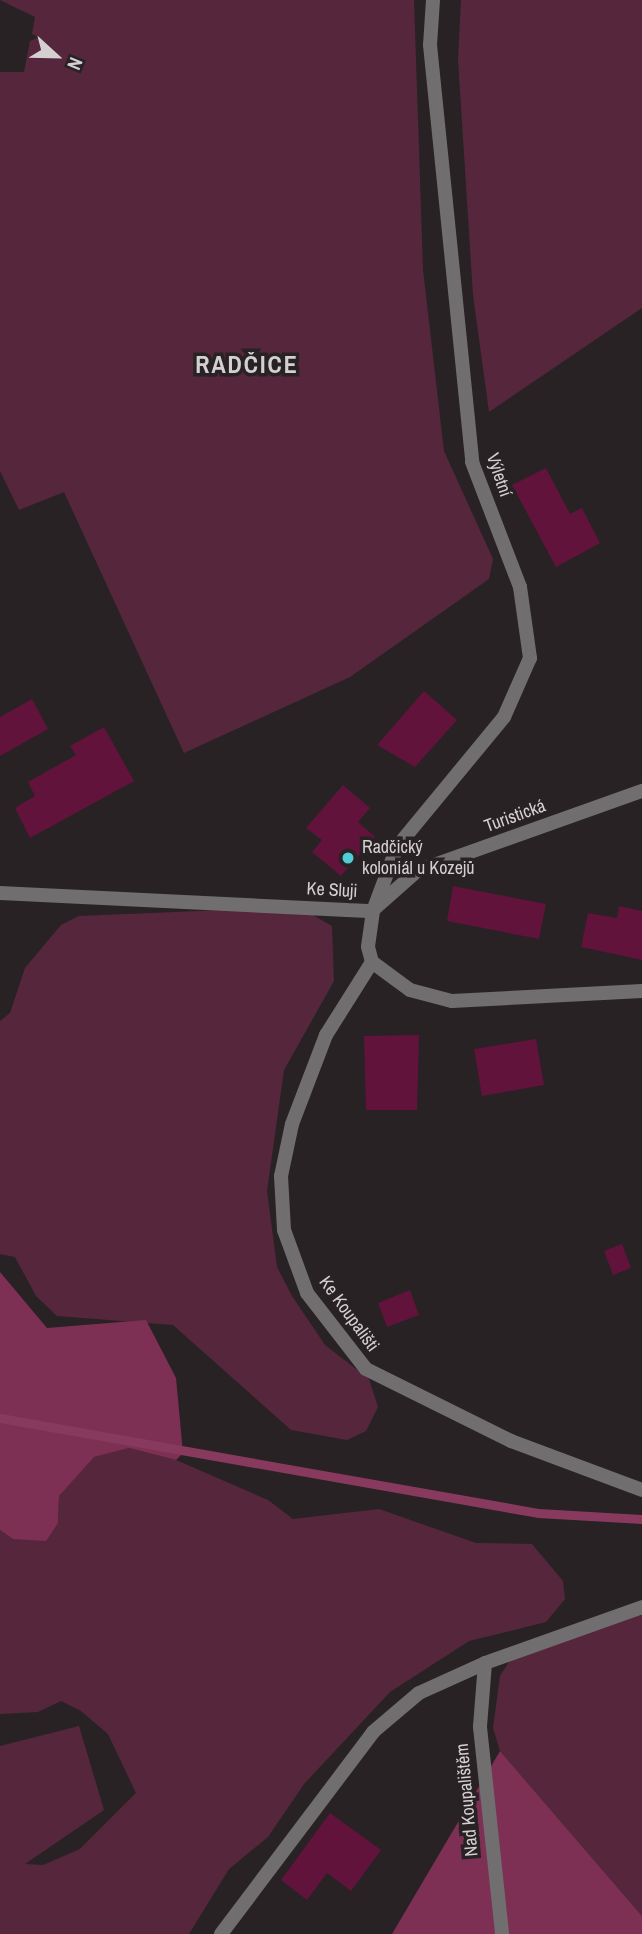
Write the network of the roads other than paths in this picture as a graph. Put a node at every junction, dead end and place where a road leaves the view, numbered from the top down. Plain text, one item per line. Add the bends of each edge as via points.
1 (433, 0) edge
2 (642, 791) edge
3 (0, 892) edge
4 (373, 911) junction
5 (372, 962) junction
6 (642, 991) edge
7 (642, 1490) edge
8 (642, 1607) edge
9 (485, 1662) junction
10 (220, 1934) edge
11 (502, 1934) edge

1 - 4 street, Výletní via 430,45 472,462 520,587 530,658 504,717 397,847
2 - 4 street, Turistická via 417,871
3 - 4 street, Ke Sluji
4 - 5 street, Ke Sluji
5 - 6 street via 410,990 452,1001
5 - 7 street, Ke Koupališti via 326,1035 292,1124 281,1176 284,1230 307,1293 366,1369 511,1441
8 - 9 street
9 - 10 street via 419,1693 373,1732
9 - 11 street, Nad Koupalištěm via 480,1727

